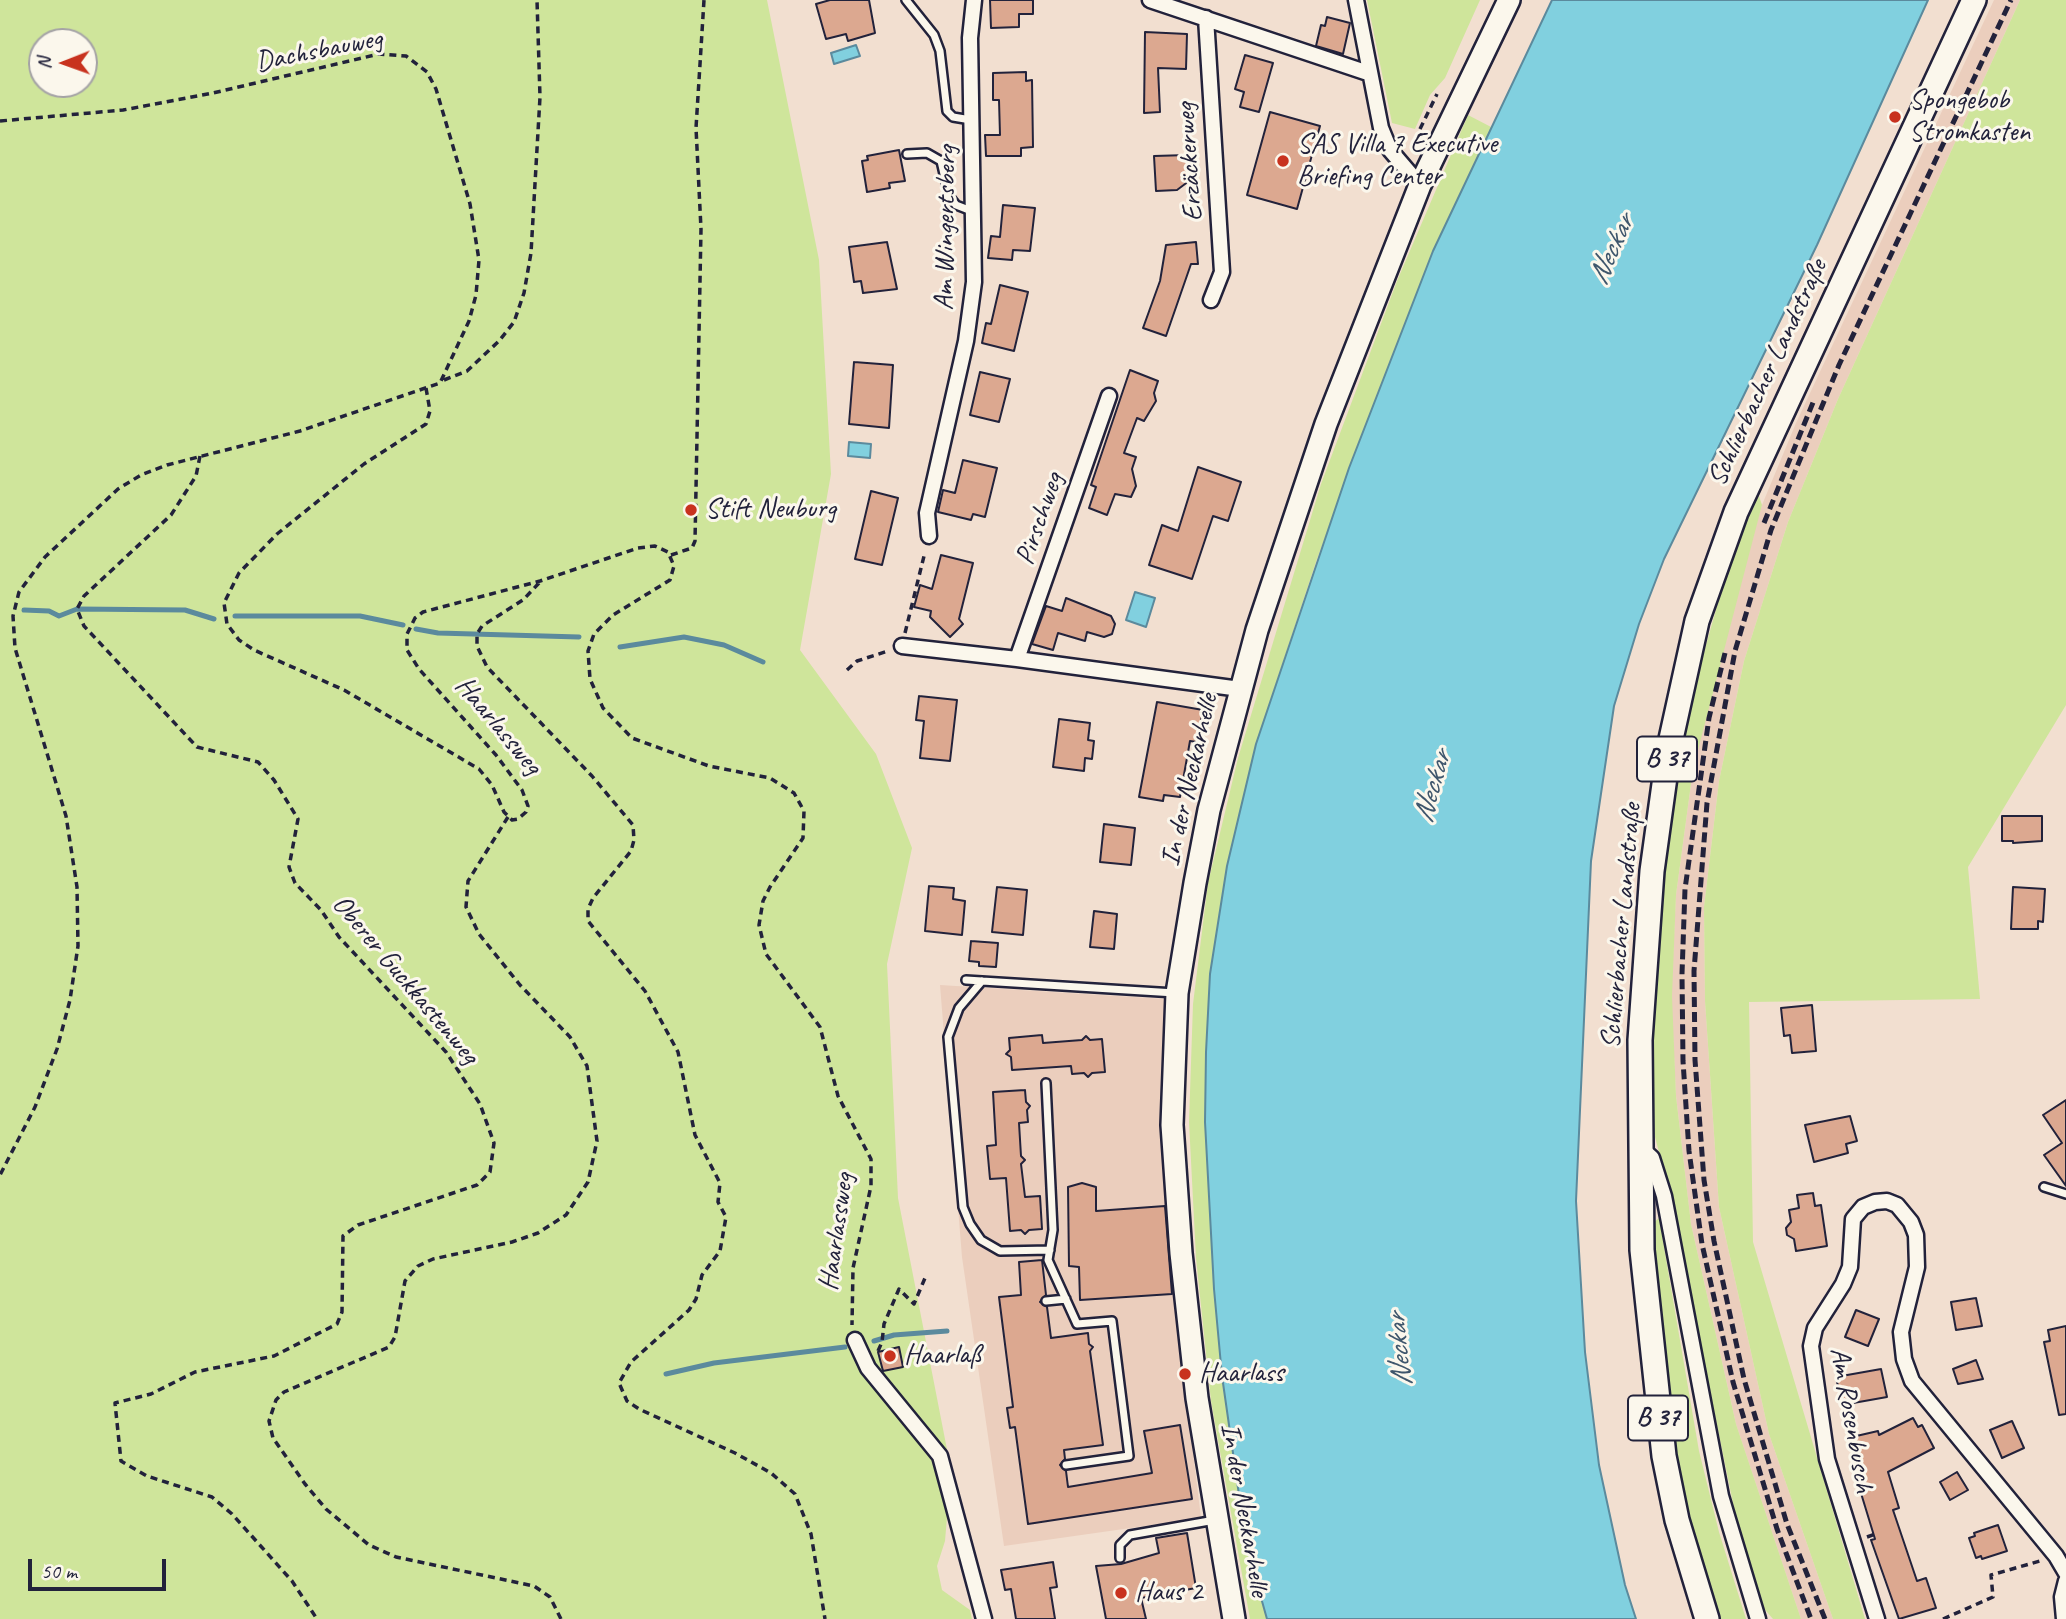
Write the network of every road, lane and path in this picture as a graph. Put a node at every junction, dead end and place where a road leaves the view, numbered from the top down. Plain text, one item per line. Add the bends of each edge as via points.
1 (537, 0) edge
2 (704, 0) edge
3 (906, 0) edge
4 (974, 0) edge
5 (1150, 0) edge
6 (1356, 0) edge
7 (1509, 0) edge
8 (1974, 0) edge
9 (1206, 18) junction
10 (1368, 74) junction
11 (1437, 94) dead end
12 (972, 120) junction
13 (0, 121) edge
14 (1420, 129) dead end
15 (907, 154) dead end
16 (1420, 185) junction
17 (975, 212) junction
18 (1211, 300) dead end
19 (443, 380) junction
20 (426, 388) junction
21 (1109, 396) dead end
22 (200, 456) junction
23 (929, 536) joint
24 (671, 555) junction
25 (540, 581) junction
26 (904, 639) junction
27 (1017, 659) junction
28 (847, 670) dead end
29 (1240, 689) junction
30 (508, 817) junction
31 (966, 980) dead end
32 (982, 981) junction
33 (1177, 993) junction
34 (1046, 1083) dead end
35 (1640, 1147) junction
36 (0, 1175) edge
37 (2044, 1188) dead end
38 (2066, 1194) edge
39 (1050, 1250) junction
40 (925, 1278) dead end
41 (1066, 1299) junction
42 (1046, 1301) dead end
43 (855, 1340) joint
44 (877, 1352) dead end
45 (1066, 1465) dead end
46 (1216, 1520) junction
47 (1120, 1558) dead end
48 (2041, 1561) dead end
49 (2066, 1573) edge
50 (2066, 1581) edge
51 (1872, 1617) edge
52 (317, 1619) edge
53 (561, 1619) edge
54 (825, 1619) edge
55 (984, 1619) edge
56 (1234, 1619) edge
57 (1707, 1619) edge
58 (1758, 1619) edge
59 (1943, 1619) edge
60 (2064, 1619) edge

1 - 19 path via 540,97 531,253 524,293 514,322 499,341 467,371
2 - 24 path via 697,119 701,229 695,541 692,548
3 - 12 lane via 934,35 940,51 947,111 953,117
4 - 12 street, Am Wingertsberg
5 - 9 street
6 - 10 street
7 - 16 main road, In der Neckarhelle
8 - 35 main road, Schlierbacher Landstraße / B 37 via 1736,512 1697,621 1669,748 1652,871 1640,1040
9 - 10 street
9 - 18 street, Erzäckerweg via 1222,272
10 - 16 street via 1390,150
11 - 14 path
12 - 17 street, Am Wingertsberg
13 - 19 path, Dachsbauweg via 123,110 379,54 413,60 427,72 440,100 478,245 473,307
15 - 17 lane via 927,153 941,161 956,205
16 - 29 main road, In der Neckarhelle via 1326,424
17 - 23 street, Am Wingertsberg via 971,316 927,513
19 - 20 path
20 - 22 path via 300,431
20 - 30 path, Haarlassweg via 430,411 426,424 364,464 256,554 231,586 224,614 234,634 254,650 344,690 479,769
21 - 27 street, Pirschweg
22 - 36 path via 155,469 118,489 33,569 14,606 17,658 66,816 78,920 75,972 57,1049 35,1107
22 - 52 path, Oberer Guckkastenweg via 197,476 171,515 84,596 77,609 84,626 197,747 258,762 274,780 298,819 289,867 295,883 446,1052 480,1104 494,1143 490,1172 477,1185 358,1225 343,1236 342,1312 337,1324 274,1356 195,1372 151,1394 115,1404 121,1461 147,1476 212,1497 292,1581
23 - 26 path
24 - 25 path, Haarlassweg via 659,547 644,547
24 - 43 path, Haarlassweg via 674,570 667,583 613,615 594,634 588,651 590,679 603,708 632,738 709,766 770,778 794,793 804,811 799,846 763,901 760,936 773,964 820,1027 838,1096 871,1159 871,1186 853,1268
25 - 30 path, Haarlassweg via 423,612 407,634 407,650 419,669 522,790 527,813 518,819
25 - 54 path via 523,600 482,626 477,646 487,667 633,825 631,851 593,898 588,921 645,991 678,1052 695,1135 720,1183 718,1202 726,1217 720,1251 702,1275 689,1310 631,1362 619,1383 627,1401 639,1409 735,1453 777,1477 794,1494 811,1534
26 - 27 street
26 - 28 path
27 - 29 street
29 - 33 main road, In der Neckarhelle via 1209,810
30 - 53 path via 468,881 466,906 479,934 570,1037 587,1066 597,1141 588,1182 566,1215 538,1233 418,1266 405,1281 389,1348 284,1392 269,1421 273,1438 305,1484 326,1509 369,1545 396,1557 534,1586 550,1597
31 - 32 lane
32 - 33 lane
32 - 39 lane via 959,1008 948,1037 963,1206 981,1240 1000,1251
33 - 46 main road, In der Neckarhelle via 1172,1125 1181,1253
34 - 39 lane via 1054,1230
35 - 57 main road, Schlierbacher Landstraße / B 37 via 1642,1250 1656,1399 1677,1520
35 - 58 street via 1653,1158 1664,1195 1721,1496
37 - 38 lane
39 - 41 lane via 1048,1260
40 - 44 path via 914,1304 899,1289
41 - 42 lane
41 - 45 lane via 1077,1324 1112,1321 1129,1456
43 - 55 street via 868,1368 940,1456
46 - 47 lane via 1130,1535 1121,1545
46 - 56 main road, In der Neckarhelle
48 - 59 path via 1991,1575 1993,1597
49 - 51 street, Am Rosenbusch via 1912,1381 1902,1332 1917,1267 1916,1235 1897,1205 1875,1202 1853,1219 1850,1267 1815,1328 1811,1346 1827,1459
50 - 60 street

